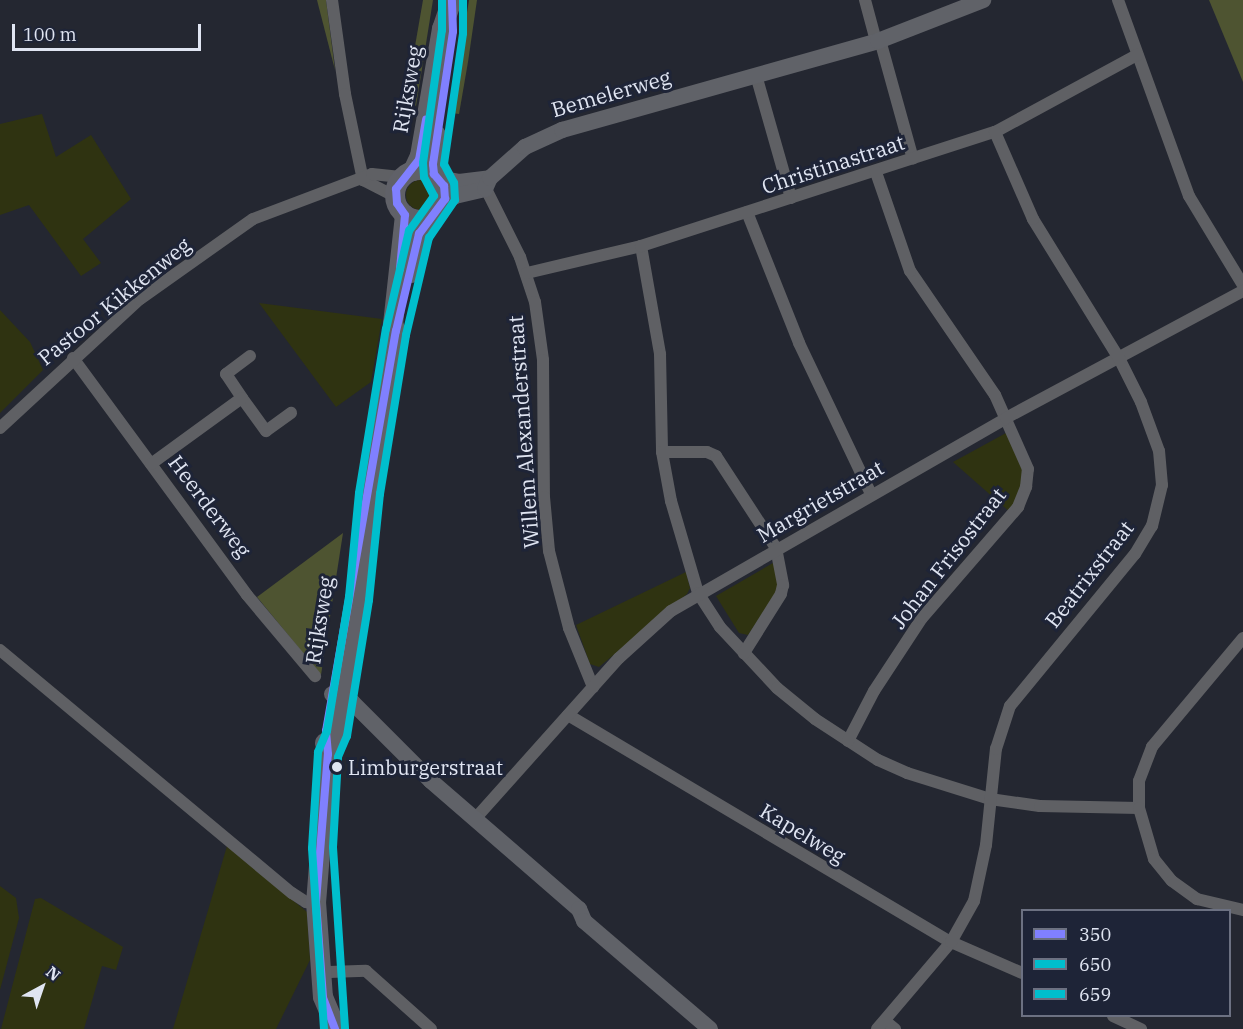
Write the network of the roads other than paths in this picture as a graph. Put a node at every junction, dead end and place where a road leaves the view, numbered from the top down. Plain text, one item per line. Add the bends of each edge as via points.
1 (332, 0) edge
2 (865, 0) edge
3 (983, 0) edge
4 (1118, 0) edge
5 (451, 8) edge
6 (878, 41) junction
7 (1137, 55) junction
8 (756, 75) junction
9 (995, 132) junction
10 (913, 159) junction
11 (876, 172) junction
12 (408, 174) junction
13 (437, 176) junction
14 (363, 180) junction
15 (486, 182) junction
16 (395, 196) junction
17 (791, 198) junction
18 (444, 203) junction
19 (747, 212) junction
20 (405, 215) junction
21 (427, 219) junction
22 (641, 246) junction
23 (527, 273) junction
24 (1243, 285) edge
25 (1243, 291) edge
26 (396, 331) junction
27 (250, 356) dead end
28 (73, 358) junction
29 (1120, 360) junction
30 (242, 398) junction
31 (291, 413) dead end
32 (1006, 418) junction
33 (0, 428) edge
34 (662, 452) junction
35 (151, 464) junction
36 (871, 494) junction
37 (776, 548) junction
38 (698, 593) junction
39 (1243, 638) edge
40 (0, 650) edge
41 (744, 653) junction
42 (315, 676) dead end
43 (593, 687) junction
44 (332, 693) junction
45 (568, 715) junction
46 (848, 741) junction
47 (990, 799) junction
48 (1139, 808) junction
49 (474, 820) junction
50 (322, 846) junction
51 (316, 902) junction
52 (1243, 910) edge
53 (951, 942) junction
54 (331, 970) junction
55 (1021, 972) edge
56 (1115, 1017) edge
57 (881, 1025) edge
58 (335, 1026) edge
59 (430, 1029) edge
60 (710, 1029) edge
61 (895, 1029) edge
62 (1141, 1029) edge

1 - 14 street via 345,94
2 - 6 street
3 - 6 street, Bemelerweg
4 - 7 street
5 - 12 main road, Rijksweg via 442,29 420,156
5 - 13 main road, Rijksweg via 453,31 434,154
6 - 8 street, Bemelerweg
6 - 10 street
7 - 9 street, Christinastraat
7 - 24 street via 1189,196
8 - 15 street, Bemelerweg via 553,133 525,147
8 - 17 street
9 - 10 street, Christinastraat
9 - 29 street, Beatrixstraat via 1033,219
10 - 11 street, Christinastraat
11 - 17 street, Christinastraat
11 - 32 street, Johan Frisostraat via 910,271 995,395
12 - 13 main road
12 - 14 street, Pastoor Kikkenweg via 375,173
12 - 16 main road
13 - 15 street
13 - 18 main road via 445,190
14 - 16 street
14 - 28 street, Pastoor Kikkenweg via 253,219 161,283
15 - 18 street, Bemelerweg
15 - 23 street, Willem Alexanderstraat
16 - 20 main road
17 - 19 street, Christinastraat
18 - 21 main road
19 - 22 street, Christinastraat
19 - 36 street via 799,343
20 - 21 main road
20 - 26 main road, Rijksweg via 393,324
21 - 26 main road, Rijksweg via 419,234
22 - 23 street, Christinastraat
22 - 34 street via 660,354
23 - 43 street, Willem Alexanderstraat via 543,360 544,497 549,551 569,628
25 - 29 street, Margrietstraat
26 - 44 main road, Rijksweg via 369,495 368,526
27 - 30 street via 226,374
28 - 33 street, Pastoor Kikkenweg
28 - 35 street, Heerderweg
29 - 32 street, Margrietstraat
29 - 47 street, Beatrixstraat via 1160,451 1159,505 1135,554 1010,706 996,749
30 - 31 street via 266,431
30 - 35 street
32 - 36 street, Margrietstraat
32 - 46 street, Johan Frisostraat via 1028,469 1018,507 922,618
34 - 37 street via 707,452 716,456
34 - 38 street via 671,501
35 - 42 street, Heerderweg via 247,595
36 - 37 street, Margrietstraat
37 - 38 street, Margrietstraat
37 - 41 street via 781,594
38 - 41 street via 720,627
38 - 43 street, Margrietstraat via 671,611
39 - 48 street via 1152,747 1139,781
40 - 51 street via 292,893 306,902
41 - 46 street via 777,688
43 - 45 street, Margrietstraat
44 - 49 street
44 - 50 main road, Rijksweg via 337,734 328,754
45 - 49 street, Margrietstraat
45 - 53 street, Kapelweg
46 - 47 street via 907,773
47 - 48 street via 1040,806
47 - 53 street, Beatrixstraat via 980,883
48 - 52 street via 1154,859 1172,880 1197,899
49 - 60 street
50 - 51 main road, Rijksweg
50 - 54 main road, Rijksweg
51 - 54 main road, Rijksweg
53 - 55 street, Kapelweg
53 - 57 street, Beatrixstraat
54 - 58 main road, Rijksweg
54 - 59 street via 368,973
56 - 62 street
57 - 61 street

